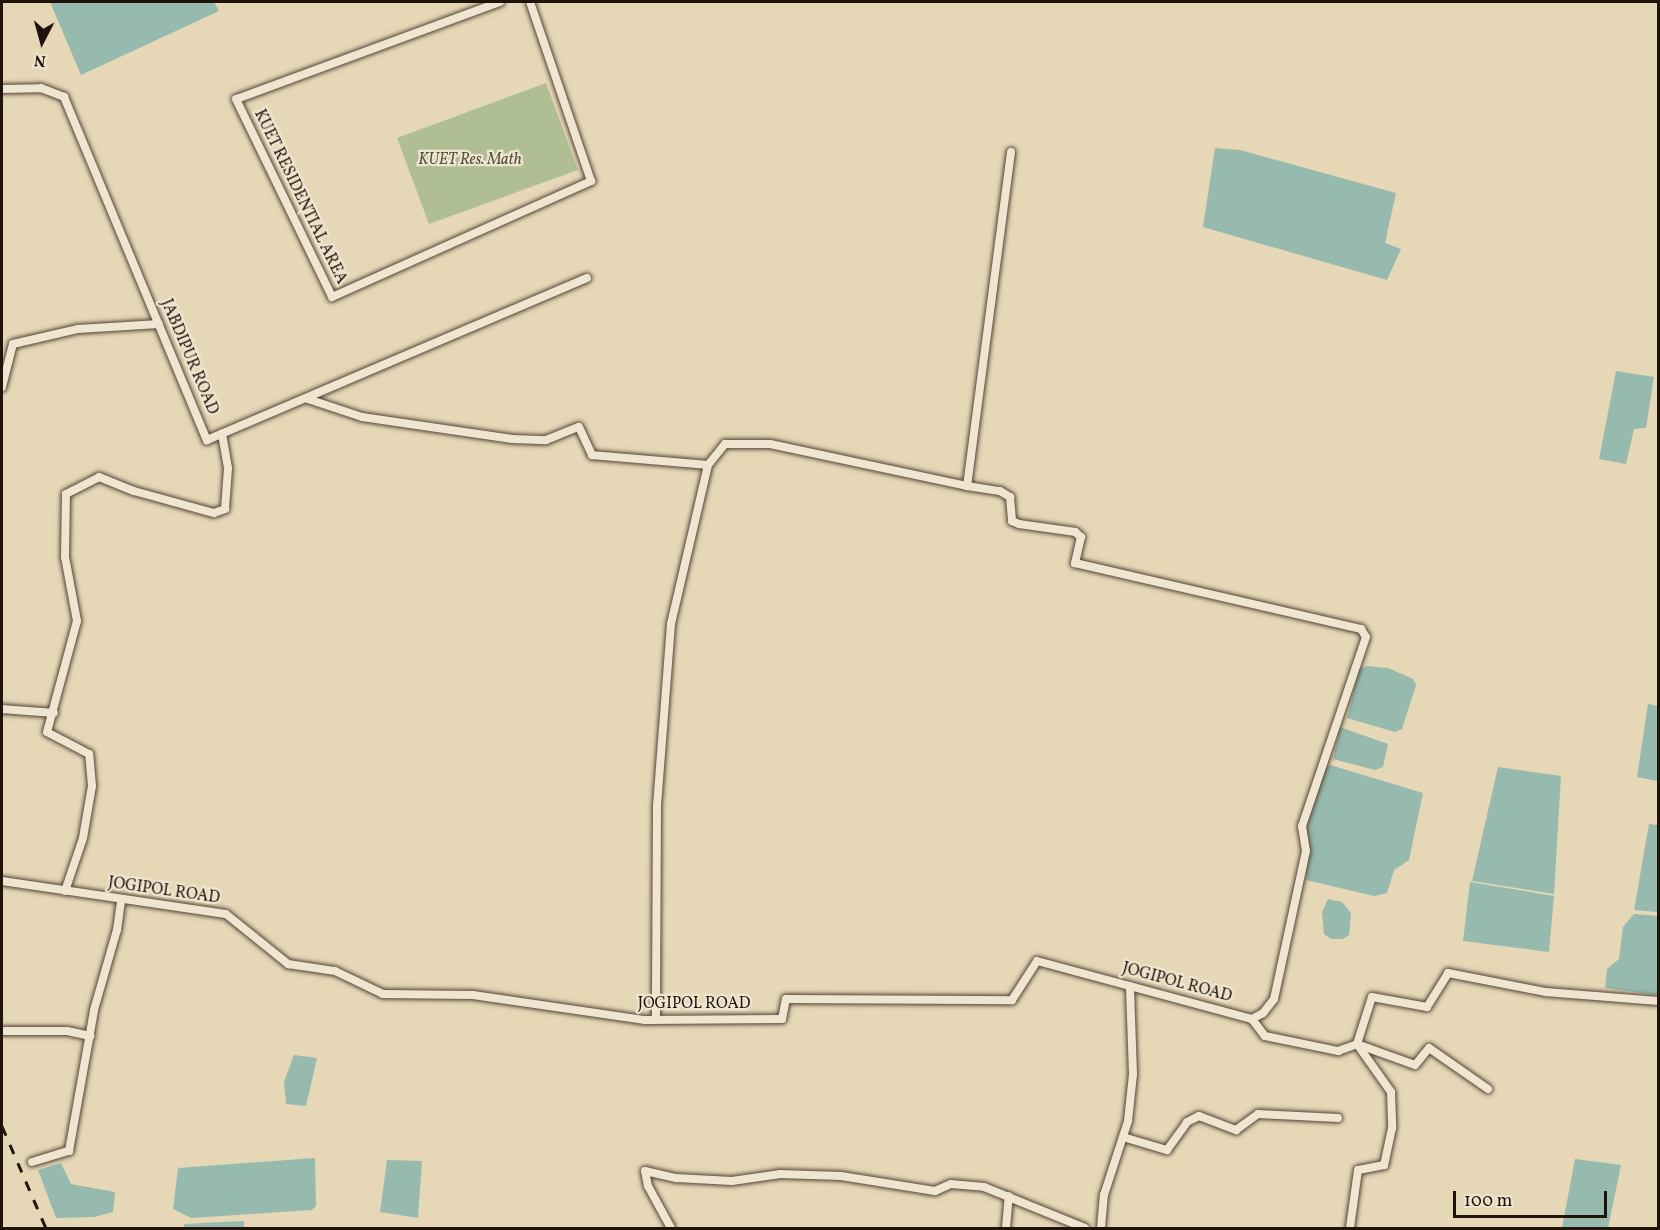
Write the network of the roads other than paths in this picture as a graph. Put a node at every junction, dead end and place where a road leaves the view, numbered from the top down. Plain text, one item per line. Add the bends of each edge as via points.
1 (500, 2) edge
2 (530, 2) edge
3 (2, 89) edge
4 (1011, 152) dead end
5 (587, 278) dead end
6 (159, 324) junction
7 (2, 387) edge
8 (308, 399) junction
9 (222, 434) junction
10 (708, 465) junction
11 (967, 486) junction
12 (2, 709) edge
13 (54, 712) junction
14 (2, 881) edge
15 (65, 891) junction
16 (121, 901) junction
17 (1130, 986) junction
18 (1659, 1001) edge
19 (1252, 1018) junction
20 (656, 1020) junction
21 (2, 1031) edge
22 (90, 1036) junction
23 (1357, 1044) junction
24 (1488, 1089) dead end
25 (1338, 1118) dead end
26 (1123, 1137) junction
27 (32, 1162) dead end
28 (1009, 1196) junction
29 (671, 1228) edge
30 (1006, 1228) edge
31 (1085, 1228) edge
32 (1101, 1228) edge
33 (1350, 1228) edge

1 - 2 street, KUET RESIDENTIAL AREA via 236,99 332,297 591,181
3 - 6 street, JABDIPUR ROAD via 41,88 64,97
4 - 11 street
5 - 8 street, JABDIPUR ROAD
6 - 7 street via 78,329 14,344
6 - 9 street, JABDIPUR ROAD via 207,440
8 - 9 street, JABDIPUR ROAD
8 - 10 street via 362,417 512,439 546,440 579,427 592,455
9 - 13 street via 228,468 225,510 214,513 99,477 66,494 65,557 77,621
10 - 11 street via 725,444 770,444
10 - 20 street via 671,624 657,806
11 - 19 street via 1000,491 1010,497 1012,521 1075,532 1081,537 1075,563 1361,628 1366,637 1302,826 1306,851 1274,999 1263,1013
12 - 13 street
13 - 15 street via 47,732 89,754 92,786 82,838
14 - 15 street, JOGIPOL ROAD
15 - 16 street, JOGIPOL ROAD
16 - 20 street, JOGIPOL ROAD via 226,914 288,964 335,971 383,994 473,995 531,1006
16 - 22 street
17 - 19 street, JOGIPOL ROAD
17 - 20 street, JOGIPOL ROAD via 1037,961 1012,1000 786,999 782,1019
17 - 26 street via 1133,1074
18 - 23 street via 1546,992 1449,973 1427,1007 1372,997
19 - 23 street, JOGIPOL ROAD via 1264,1036 1338,1051
21 - 22 street via 67,1031
22 - 27 street via 69,1151
23 - 24 street via 1415,1065 1429,1048
23 - 33 street via 1391,1092 1392,1128 1384,1165 1358,1170
25 - 26 street via 1258,1114 1236,1130 1199,1116 1187,1122 1167,1150
26 - 32 street via 1104,1195
28 - 29 street via 984,1187 951,1184 936,1191 841,1176 780,1174 732,1181 676,1178 645,1171 648,1186
28 - 30 street
28 - 31 street

